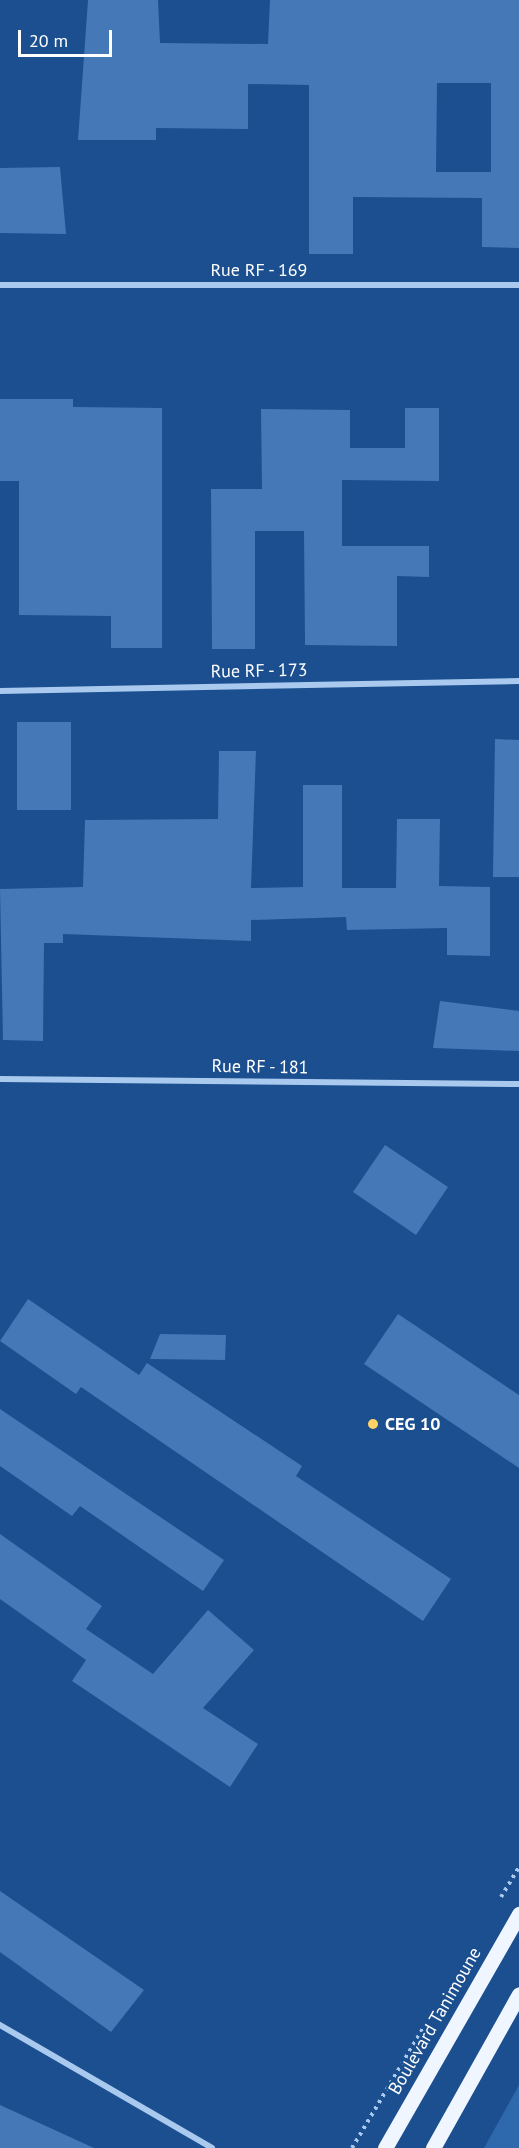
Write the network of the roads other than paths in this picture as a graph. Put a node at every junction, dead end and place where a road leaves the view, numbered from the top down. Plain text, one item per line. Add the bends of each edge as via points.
1 (0, 285) edge
2 (519, 285) edge
3 (519, 681) edge
4 (0, 691) edge
5 (0, 1079) edge
6 (519, 1084) edge
7 (519, 1914) edge
8 (519, 1994) edge
9 (0, 2025) edge
10 (212, 2148) edge
11 (385, 2148) edge
12 (433, 2148) edge

1 - 2 street, Rue RF - 169
3 - 4 street, Rue RF - 173
5 - 6 street, Rue RF - 181
7 - 11 main road, Boulevard Tanimoune
8 - 12 main road
9 - 10 street

